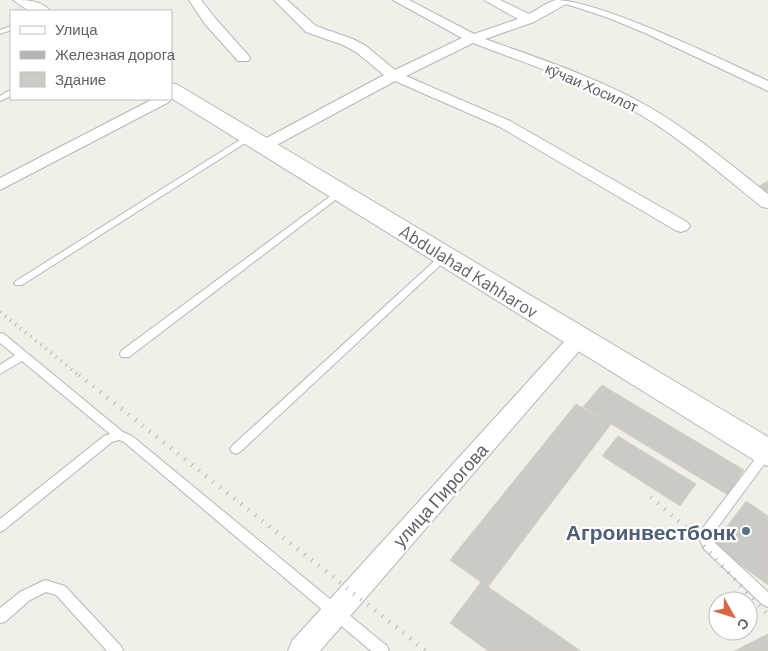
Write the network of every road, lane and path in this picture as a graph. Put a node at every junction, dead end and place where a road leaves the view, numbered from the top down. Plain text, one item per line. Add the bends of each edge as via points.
1 (22, 0) edge
2 (195, 0) edge
3 (280, 0) edge
4 (399, 0) edge
5 (490, 0) edge
6 (565, 0) edge
7 (39, 10) edge
8 (529, 19) junction
9 (473, 39) junction
10 (243, 58) dead end
11 (394, 76) junction
12 (768, 87) edge
13 (172, 95) edge
14 (160, 100) edge
15 (257, 142) junction
16 (0, 184) edge
17 (340, 192) junction
18 (768, 203) edge
19 (681, 226) dead end
20 (445, 256) junction
21 (19, 283) dead end
22 (0, 337) edge
23 (579, 338) junction
24 (125, 354) dead end
25 (22, 355) junction
26 (0, 370) edge
27 (119, 435) junction
28 (236, 449) dead end
29 (767, 453) edge
30 (0, 526) edge
31 (768, 601) edge
32 (336, 612) junction
33 (0, 617) edge
34 (116, 651) edge
35 (302, 651) edge
36 (382, 651) edge

1 - 7 main road
2 - 10 street
3 - 11 street via 311,29 361,49
4 - 9 street, кӯчаи Хосилот
5 - 8 street
6 - 8 street
6 - 12 street via 650,30
8 - 9 street
9 - 11 street
9 - 18 street, кӯчаи Хосилот via 579,78 645,111 689,140
11 - 15 street
11 - 19 street via 505,124
13 - 15 main road, Abdulahad Kahharov
14 - 16 street
15 - 17 main road, Abdulahad Kahharov
15 - 21 lane
17 - 20 main road, Abdulahad Kahharov
17 - 24 lane
20 - 23 main road, Abdulahad Kahharov
20 - 28 lane
22 - 25 lane
23 - 29 main road, Abdulahad Kahharov
23 - 32 street, улица Пирогова
25 - 26 lane
25 - 27 lane
27 - 30 lane via 108,439
27 - 32 lane
29 - 31 lane via 717,517 705,538
32 - 35 street, улица Пирогова
32 - 36 lane
33 - 34 lane via 25,596 45,586 60,590

